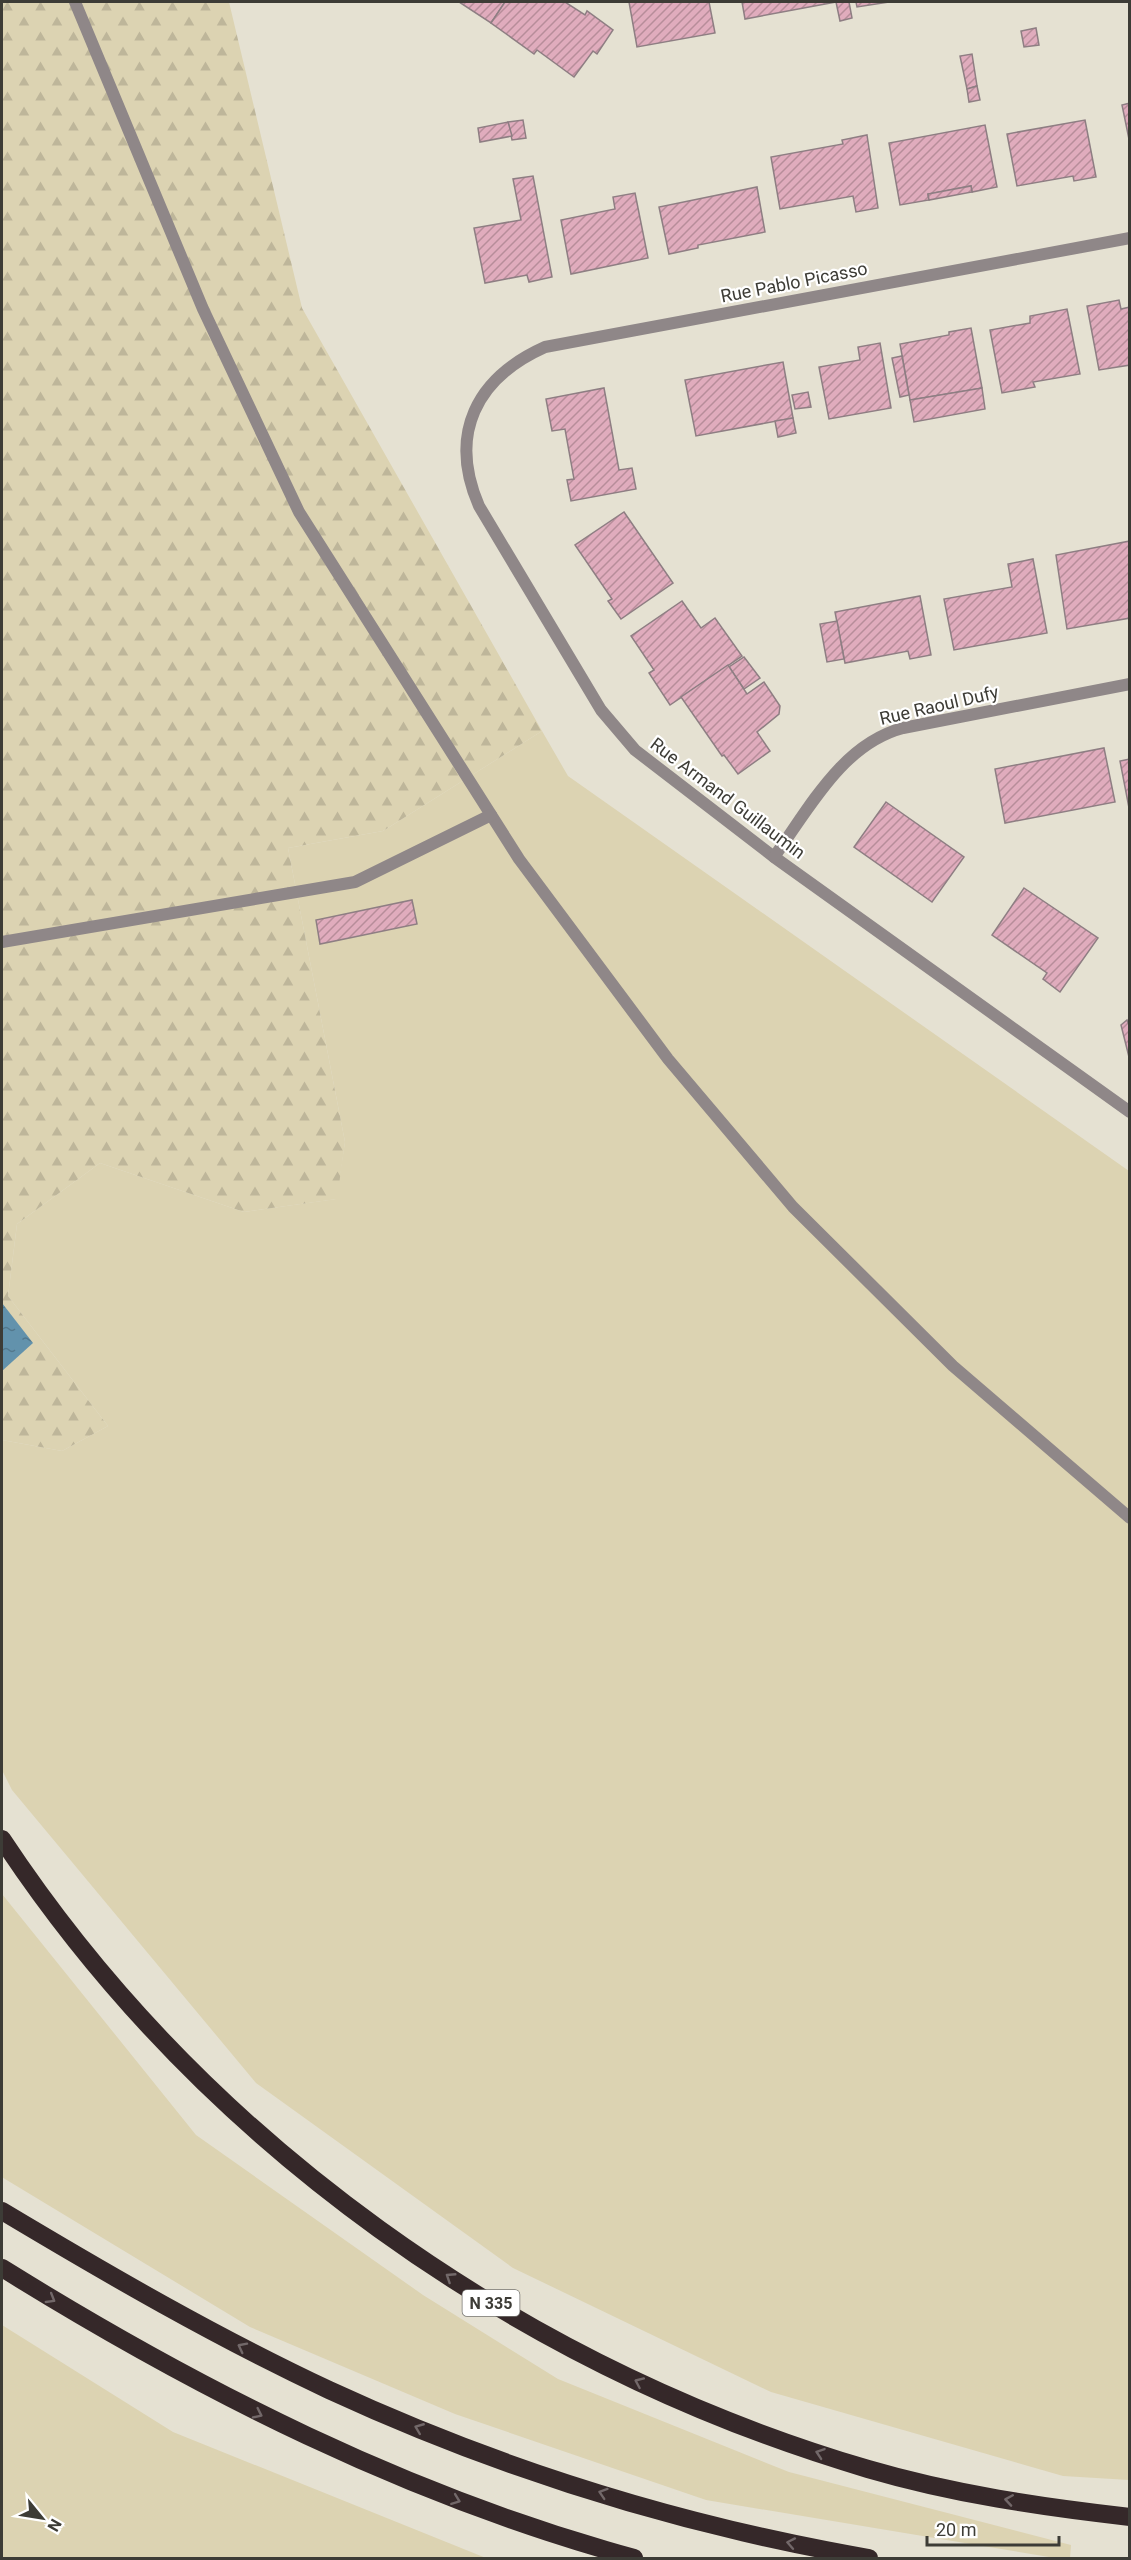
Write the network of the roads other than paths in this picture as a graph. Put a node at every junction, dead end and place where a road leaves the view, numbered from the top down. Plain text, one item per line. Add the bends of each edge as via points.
1 (75, 2) edge
2 (1130, 238) edge
3 (482, 395) joint
4 (1130, 684) edge
5 (491, 815) junction
6 (774, 857) junction
7 (2, 942) edge
8 (1130, 1112) edge
9 (1130, 1518) edge
10 (2, 1839) edge
11 (2, 2211) edge
12 (2, 2268) edge
13 (1130, 2517) edge
14 (634, 2559) edge
15 (869, 2559) edge

1 - 5 street via 203,309 299,512
2 - 3 street, Rue Pablo Picasso via 545,347 509,366
3 - 6 street, Rue Armand Guillaumin via 468,435 466,462 471,488 601,710 635,750
4 - 6 street, Rue Raoul Dufy via 887,732 858,749 844,764
5 - 7 street via 355,882
5 - 9 street via 519,859 668,1059 793,1207 953,1366
6 - 8 street, Rue Armand Guillaumin
13 -> 10 highway, N 335 via 976,2494 839,2460 656,2390 573,2352 522,2323 377,2228 307,2174 228,2104 181,2060 104,1973 54,1913
15 -> 11 highway via 756,2535 623,2500 416,2427 330,2390 197,2324
12 -> 14 highway via 172,2369 290,2429 482,2510

